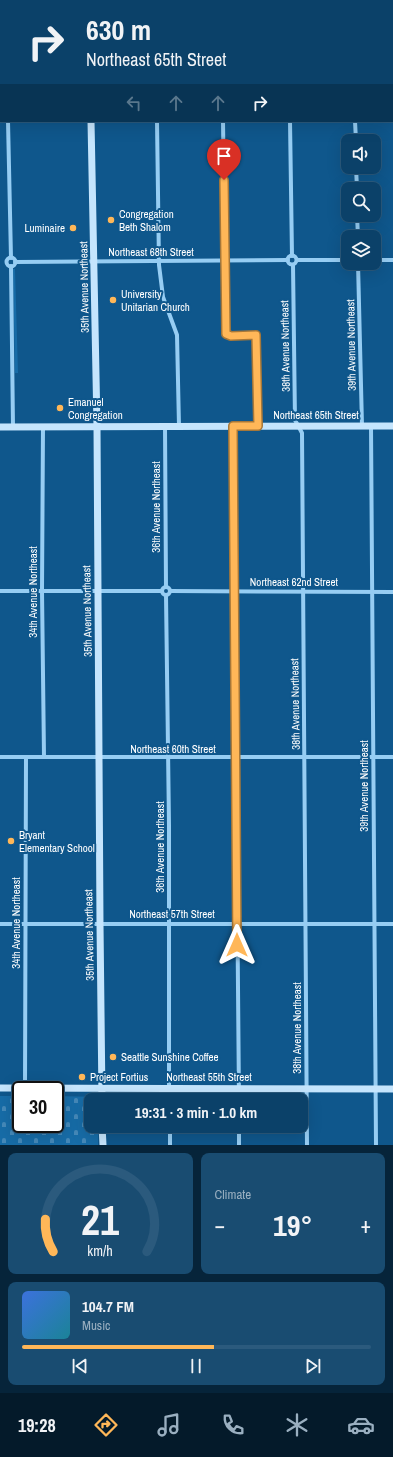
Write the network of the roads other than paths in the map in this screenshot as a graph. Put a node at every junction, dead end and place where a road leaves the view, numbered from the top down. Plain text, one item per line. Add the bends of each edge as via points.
1 (8, 122) edge
2 (91, 122) edge
3 (157, 122) edge
4 (223, 122) edge
5 (290, 122) edge
6 (355, 122) edge
7 (356, 134) edge
8 (292, 256) junction
9 (11, 258) junction
10 (159, 260) junction
11 (288, 260) junction
12 (297, 260) junction
13 (341, 260) edge
14 (381, 260) edge
15 (393, 260) edge
16 (94, 261) junction
17 (225, 261) junction
18 (0, 262) edge
19 (6, 262) junction
20 (15, 262) junction
21 (293, 265) junction
22 (11, 266) junction
23 (358, 270) edge
24 (97, 426) junction
25 (165, 426) junction
26 (179, 426) junction
27 (233, 426) junction
28 (258, 426) junction
29 (299, 426) junction
30 (362, 426) junction
31 (371, 426) junction
32 (393, 426) edge
33 (0, 427) edge
34 (13, 427) junction
35 (42, 427) junction
36 (166, 587) junction
37 (0, 590) edge
38 (98, 590) junction
39 (42, 591) junction
40 (162, 591) junction
41 (170, 591) junction
42 (235, 591) junction
43 (303, 591) junction
44 (372, 592) junction
45 (393, 592) edge
46 (166, 595) junction
47 (0, 757) edge
48 (26, 757) junction
49 (44, 757) junction
50 (100, 757) junction
51 (168, 757) junction
52 (372, 757) junction
53 (393, 757) edge
54 (236, 758) junction
55 (305, 758) junction
56 (237, 923) junction
57 (0, 924) edge
58 (25, 924) junction
59 (100, 924) junction
60 (168, 924) junction
61 (306, 924) junction
62 (375, 924) junction
63 (393, 924) edge
64 (25, 1081) edge
65 (0, 1088) edge
66 (12, 1088) edge
67 (64, 1088) edge
68 (102, 1088) junction
69 (169, 1088) junction
70 (238, 1088) junction
71 (306, 1088) junction
72 (376, 1089) junction
73 (393, 1089) edge
74 (102, 1093) edge
75 (169, 1093) edge
76 (238, 1093) edge
77 (102, 1133) edge
78 (170, 1133) edge
79 (239, 1133) edge
80 (102, 1145) edge
81 (170, 1145) edge
82 (239, 1145) edge
83 (307, 1145) edge
84 (376, 1145) edge

1 - 9 street
2 - 16 main road, 35th Avenue Northeast
3 - 10 street
4 - 17 street
5 - 8 street
6 - 7 street
8 - 11 street
8 - 12 street
9 - 19 street
9 - 20 street
10 - 16 street, Northeast 68th Street
10 - 17 street, Northeast 68th Street
10 - 26 street via 163,297 178,343
11 - 17 street, Northeast 68th Street
11 - 21 street
12 - 13 street
12 - 21 street
14 - 15 street
16 - 20 street, Northeast 68th Street
16 - 24 main road, 35th Avenue Northeast
17 - 28 street via 226,334 256,335
18 - 19 street
19 - 22 street
20 - 22 street
21 - 29 street, 38th Avenue Northeast via 295,420
22 - 34 street
23 - 30 street, 39th Avenue Northeast
24 - 25 main road, Northeast 65th Street
24 - 35 main road, Northeast 65th Street
24 - 38 main road, 35th Avenue Northeast
25 - 26 main road, Northeast 65th Street
25 - 36 street, 36th Avenue Northeast
26 - 27 main road, Northeast 65th Street
27 - 28 main road, Northeast 65th Street
27 - 42 street
28 - 29 main road, Northeast 65th Street
29 - 30 main road, Northeast 65th Street
29 - 43 street, 38th Avenue Northeast via 302,433
30 - 31 main road, Northeast 65th Street
31 - 32 main road, Northeast 65th Street
31 - 44 street, 39th Avenue Northeast
33 - 34 main road, Northeast 65th Street
34 - 35 main road, Northeast 65th Street
35 - 39 street, 34th Avenue Northeast
36 - 40 street
36 - 41 street
37 - 39 street
38 - 39 street
38 - 40 street
38 - 50 main road, 35th Avenue Northeast
39 - 49 street, 34th Avenue Northeast
40 - 46 street
41 - 42 street, Northeast 62nd Street
41 - 46 street
42 - 43 street, Northeast 62nd Street
42 - 54 street
43 - 44 street, Northeast 62nd Street
43 - 55 street, 38th Avenue Northeast
44 - 45 street, Northeast 62nd Street
44 - 52 street, 39th Avenue Northeast
46 - 51 street, 36th Avenue Northeast
47 - 48 street, Northeast 60th Street
48 - 49 street, Northeast 60th Street
48 - 58 street, 34th Avenue Northeast
49 - 50 street, Northeast 60th Street
50 - 51 street, Northeast 60th Street
50 - 59 main road, 35th Avenue Northeast
51 - 54 street, Northeast 60th Street
51 - 60 street, 36th Avenue Northeast
52 - 53 street, Northeast 60th Street
52 - 55 street, Northeast 60th Street
52 - 62 street, 39th Avenue Northeast
54 - 55 street, Northeast 60th Street
54 - 56 street
55 - 61 street, 38th Avenue Northeast
56 - 60 street, Northeast 57th Street
56 - 61 street, Northeast 57th Street
56 - 70 street
57 - 58 street, Northeast 57th Street
58 - 59 street, Northeast 57th Street
58 - 64 street, 34th Avenue Northeast
59 - 60 street, Northeast 57th Street
59 - 68 main road, 35th Avenue Northeast
60 - 69 street, 36th Avenue Northeast
61 - 62 street, Northeast 57th Street
61 - 71 street, 38th Avenue Northeast
62 - 63 street, Northeast 57th Street
62 - 72 street, 39th Avenue Northeast
65 - 66 main road, Northeast 55th Street
67 - 68 main road, Northeast 55th Street
68 - 69 main road, Northeast 55th Street
68 - 74 main road, 35th Avenue Northeast
69 - 70 main road, Northeast 55th Street
69 - 75 street, 36th Avenue Northeast
70 - 71 main road, Northeast 55th Street
70 - 76 street
71 - 72 main road, Northeast 55th Street
71 - 83 street, 38th Avenue Northeast
72 - 73 main road, Northeast 55th Street
72 - 84 street, 39th Avenue Northeast
77 - 80 main road
78 - 81 street
79 - 82 street

